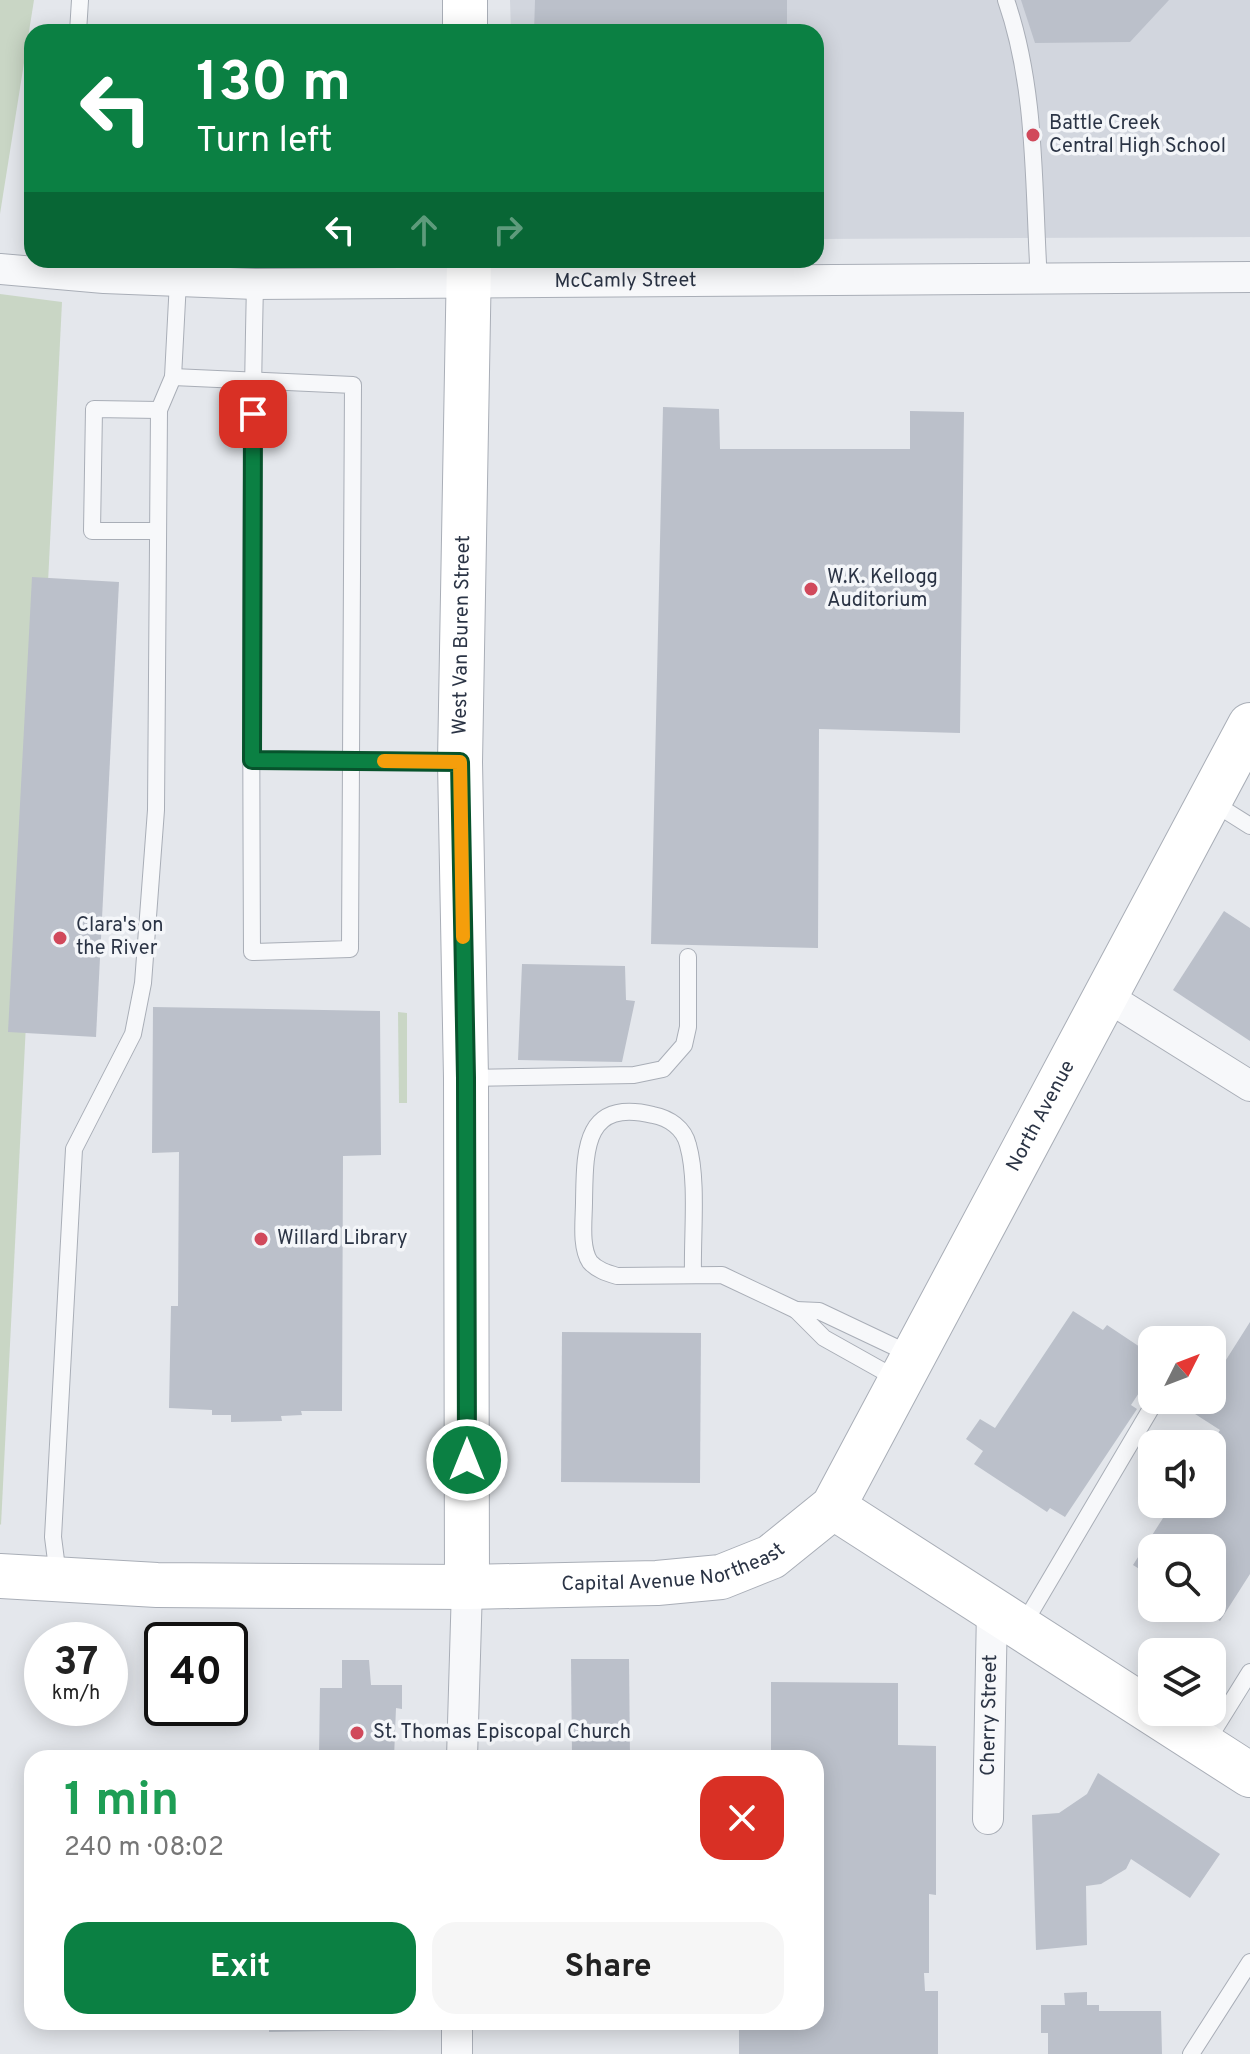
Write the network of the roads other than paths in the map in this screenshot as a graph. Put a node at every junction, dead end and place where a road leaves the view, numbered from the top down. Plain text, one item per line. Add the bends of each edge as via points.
1 (80, 0) edge
2 (465, 0) edge
3 (1006, 0) edge
4 (78, 24) edge
5 (465, 24) edge
6 (66, 268) edge
7 (0, 269) edge
8 (469, 270) edge
9 (1250, 277) edge
10 (178, 281) junction
11 (1039, 281) junction
12 (255, 284) junction
13 (173, 377) junction
14 (253, 383) junction
15 (159, 410) junction
16 (158, 531) junction
17 (1250, 725) edge
18 (252, 760) junction
19 (351, 760) junction
20 (460, 762) junction
21 (1211, 802) junction
22 (1250, 826) edge
23 (688, 957) dead end
24 (1106, 996) junction
25 (466, 1078) junction
26 (1250, 1086) edge
27 (693, 1273) junction
28 (796, 1310) junction
29 (908, 1369) junction
30 (1146, 1414) edge
31 (833, 1507) junction
32 (0, 1576) edge
33 (59, 1582) junction
34 (467, 1587) junction
35 (1007, 1619) junction
36 (1250, 1672) edge
37 (1204, 1746) junction
38 (462, 1750) edge
39 (1250, 1775) edge
40 (988, 1819) dead end
41 (1250, 1962) edge
42 (457, 2030) edge
43 (457, 2054) edge
44 (1191, 2054) edge

1 - 4 lane
2 - 5 street
3 - 11 lane via 1027,77
6 - 7 street, McCamly Street
6 - 10 street, McCamly Street
8 - 11 street, McCamly Street
8 - 12 street, McCamly Street
8 - 20 street, West Van Buren Street
9 - 11 street, McCamly Street
10 - 12 street, McCamly Street
10 - 13 lane
12 - 14 lane
13 - 14 lane
13 - 15 lane
14 - 18 lane
14 - 19 lane via 353,385
15 - 16 lane
15 - 16 lane via 94,409 92,531
16 - 33 lane via 156,810 143,983 133,1034 74,1149 53,1537
17 - 21 street, North Avenue
18 - 19 lane
18 - 19 lane via 252,952 350,949
19 - 20 lane
20 - 25 street, West Van Buren Street
21 - 22 lane
21 - 24 street, North Avenue
23 - 25 lane via 684,1045 663,1069 634,1075
24 - 26 street
24 - 29 street, North Avenue
25 - 34 street, West Van Buren Street
27 - 27 lane via 617,1276 590,1261 584,1232 585,1149 597,1124 611,1115 651,1114 669,1120 688,1142
27 - 28 lane via 736,1279
28 - 29 lane via 824,1338
28 - 29 lane via 819,1311
29 - 31 street, North Avenue
30 - 35 lane
31 - 34 street, Capital Avenue Northeast via 771,1557 721,1577
31 - 35 street
32 - 33 street, Capital Avenue Northeast
33 - 34 street, Capital Avenue Northeast
34 - 38 street
35 - 37 street
35 - 40 street, Cherry Street
36 - 37 lane
37 - 39 street
41 - 44 lane
42 - 43 street

